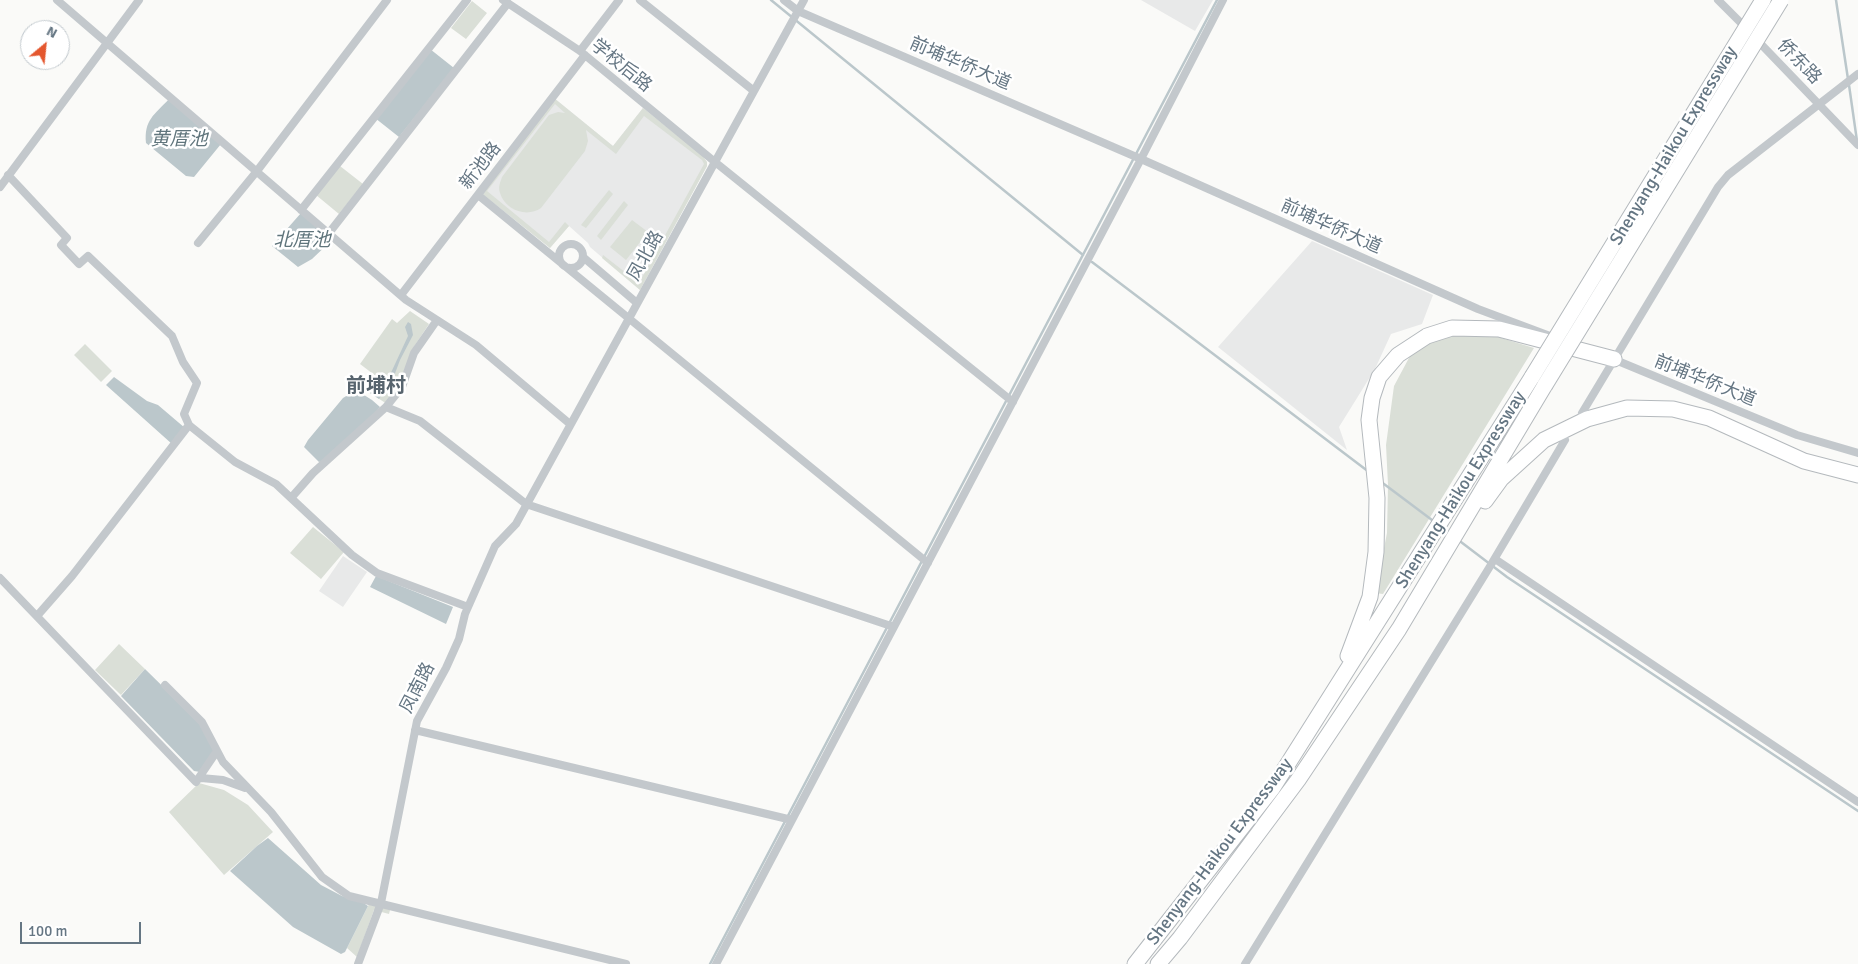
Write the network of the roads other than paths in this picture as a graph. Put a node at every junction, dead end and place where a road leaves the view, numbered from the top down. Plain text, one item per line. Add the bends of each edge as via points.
1 (57, 0) edge
2 (139, 0) edge
3 (387, 0) edge
4 (467, 0) edge
5 (620, 0) edge
6 (640, 0) edge
7 (784, 0) edge
8 (804, 0) edge
9 (1223, 0) edge
10 (1718, 0) edge
11 (1763, 0) edge
12 (1781, 0) edge
13 (506, 2) edge
14 (795, 16) junction
15 (108, 43) junction
16 (582, 53) junction
17 (1858, 74) edge
18 (754, 91) junction
19 (1819, 104) junction
20 (1856, 143) edge
21 (1137, 157) junction
22 (715, 162) junction
23 (257, 172) junction
24 (8, 175) junction
25 (0, 187) edge
26 (478, 195) junction
27 (301, 210) junction
28 (328, 233) junction
29 (198, 243) dead end
30 (583, 257) junction
31 (564, 266) junction
32 (401, 295) junction
33 (637, 303) junction
34 (629, 317) junction
35 (437, 320) junction
36 (1614, 359) junction
37 (1539, 381) junction
38 (1009, 399) junction
39 (386, 407) junction
40 (1582, 412) dead end
41 (570, 424) junction
42 (189, 425) junction
43 (1566, 440) dead end
44 (1858, 453) edge
45 (1858, 475) edge
46 (291, 498) junction
47 (526, 504) junction
48 (924, 560) junction
49 (1492, 563) junction
50 (0, 578) edge
51 (1428, 579) junction
52 (468, 607) junction
53 (37, 616) junction
54 (890, 625) junction
55 (165, 685) dead end
56 (1332, 696) junction
57 (415, 730) junction
58 (217, 751) junction
59 (201, 778) dead end
60 (253, 794) junction
61 (1858, 802) edge
62 (788, 819) junction
63 (381, 903) junction
64 (358, 964) edge
65 (626, 964) edge
66 (716, 964) edge
67 (1135, 964) edge
68 (1158, 964) edge
69 (1245, 964) edge

1 - 15 street
2 - 15 street
3 - 23 street
4 - 27 street
5 - 16 street, 新池路
6 - 18 street
7 - 14 street, 前埔华侨大道
8 - 14 street, 凤北路
9 - 21 street
10 - 19 street, 侨东路
11 - 37 highway, Shenyang-Haikou Expressway, bridge
12 - 37 highway, Shenyang-Haikou Expressway, bridge
13 - 16 street, 学校后路
13 - 28 street
14 - 18 street, 凤北路
14 - 21 street, 前埔华侨大道
15 - 23 street
15 - 24 street
16 - 22 street, 学校后路
16 - 26 street, 新池路
17 - 19 street
18 - 22 street, 凤北路
19 - 20 street, 侨东路
19 - 36 street via 1718,186
21 - 36 street, 前埔华侨大道 via 1478,309
21 - 38 street
22 - 33 street, 凤北路
22 - 38 street, 学校后路
23 - 27 street
23 - 29 street
24 - 25 street
24 - 42 street via 67,238 61,245 79,264 88,256 172,336 197,383 184,414
26 - 31 street
26 - 32 street, 新池路
27 - 28 street
28 - 32 street
30 - 31 street via 576,267
30 - 31 street via 577,246 566,246 560,255
30 - 33 street
31 - 34 street
32 - 35 street
33 - 34 street, 凤北路
34 - 41 street, 凤北路
34 - 48 street
35 - 39 street via 414,353 402,387
35 - 41 street via 476,345
36 - 40 street
36 - 44 street, 前埔华侨大道 via 1797,435
36 - 56 highway via 1499,329 1452,328 1427,336 1398,355 1379,377 1369,420 1376,498 1376,552 1370,597
37 - 51 highway, Shenyang-Haikou Expressway
37 - 56 highway, Shenyang-Haikou Expressway
38 - 48 street
39 - 46 street
39 - 47 street via 420,421
41 - 47 street, 凤北路
42 - 46 street via 235,462 276,484
42 - 53 street
43 - 49 street
45 - 51 highway via 1804,461 1709,418 1673,409 1627,408 1587,419 1544,440 1501,479
46 - 52 street via 352,555 377,573
47 - 52 street, 凤南路 via 516,524 495,546
47 - 54 street
48 - 54 street
49 - 61 street
49 - 69 street
50 - 53 street
51 - 68 highway, Shenyang-Haikou Expressway via 1399,629 1298,780
52 - 57 street, 凤南路 via 459,639
53 - 58 street via 196,782
54 - 62 street
55 - 58 street via 202,722
56 - 67 highway, Shenyang-Haikou Expressway via 1272,789
57 - 62 street
57 - 63 street, 凤南路
58 - 60 street
59 - 60 street via 240,785
60 - 63 street via 322,877 349,896
62 - 66 street
63 - 64 street, 凤南路
63 - 65 street

